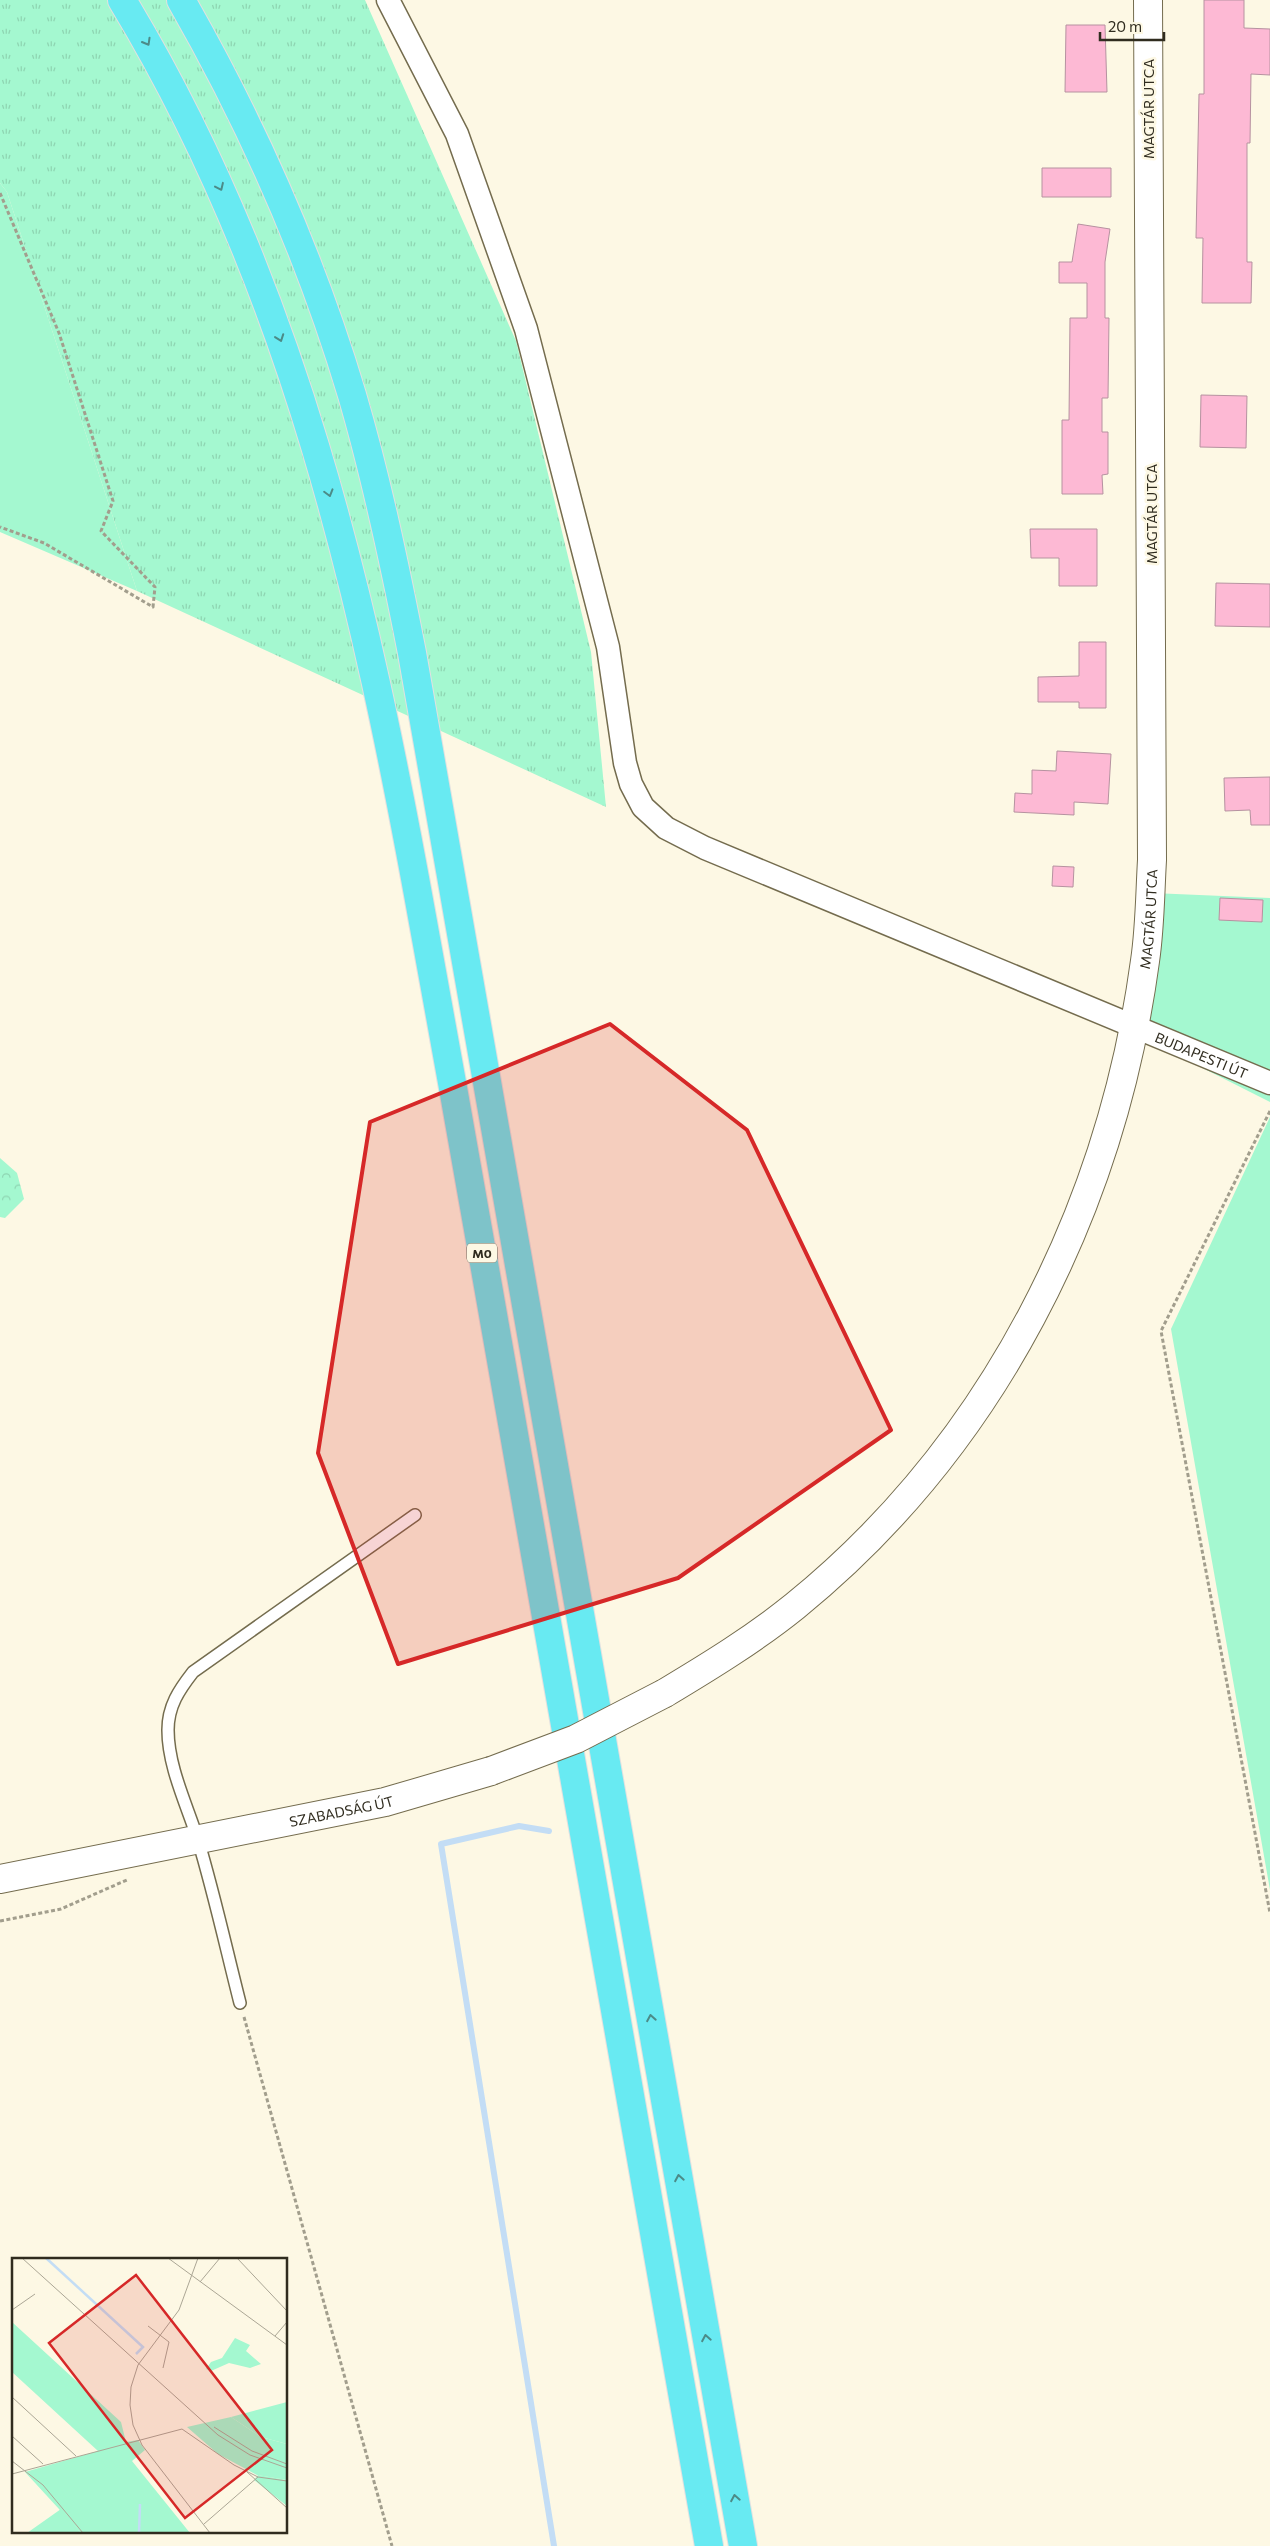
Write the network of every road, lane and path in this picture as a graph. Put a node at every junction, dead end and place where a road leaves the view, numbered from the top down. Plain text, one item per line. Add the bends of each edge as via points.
1 (122, 0) edge
2 (181, 0) edge
3 (388, 0) edge
4 (1148, 0) edge
5 (0, 193) edge
6 (0, 527) edge
7 (1133, 1026) junction
8 (1270, 1083) edge
9 (1270, 1111) edge
10 (415, 1515) dead end
11 (665, 1693) joint
12 (197, 1839) junction
13 (0, 1879) edge
14 (1270, 1913) edge
15 (240, 2002) joint
16 (392, 2546) edge
17 (709, 2546) edge
18 (743, 2546) edge

1 -> 17 highway, M0 via 149,44 191,126 260,284 316,445 367,634 399,786 446,1047
18 -> 2 highway, M0 via 412,653 386,522 351,394 298,242 236,105
3 - 7 street, BUDAPESTI ÚT via 458,134 526,329 608,647 625,763 643,807 666,828 705,848
4 - 7 street, MAGTÁR UTCA via 1152,860 1145,961
5 - 6 path via 59,333 113,501 101,531 156,587 153,607 44,543
7 - 8 street, BUDAPESTI ÚT
7 - 11 street, MAGTÁR UTCA via 1101,1152 1070,1238 1022,1336 974,1413 910,1496 836,1570 762,1631
9 - 14 path via 1161,1331
10 - 12 lane via 193,1672 179,1689 170,1707 171,1755
11 - 12 street, SZABADSÁG ÚT, bridge via 576,1738 491,1771 385,1802
12 - 13 street, SZABADSÁG ÚT
12 - 15 lane
15 - 16 path

